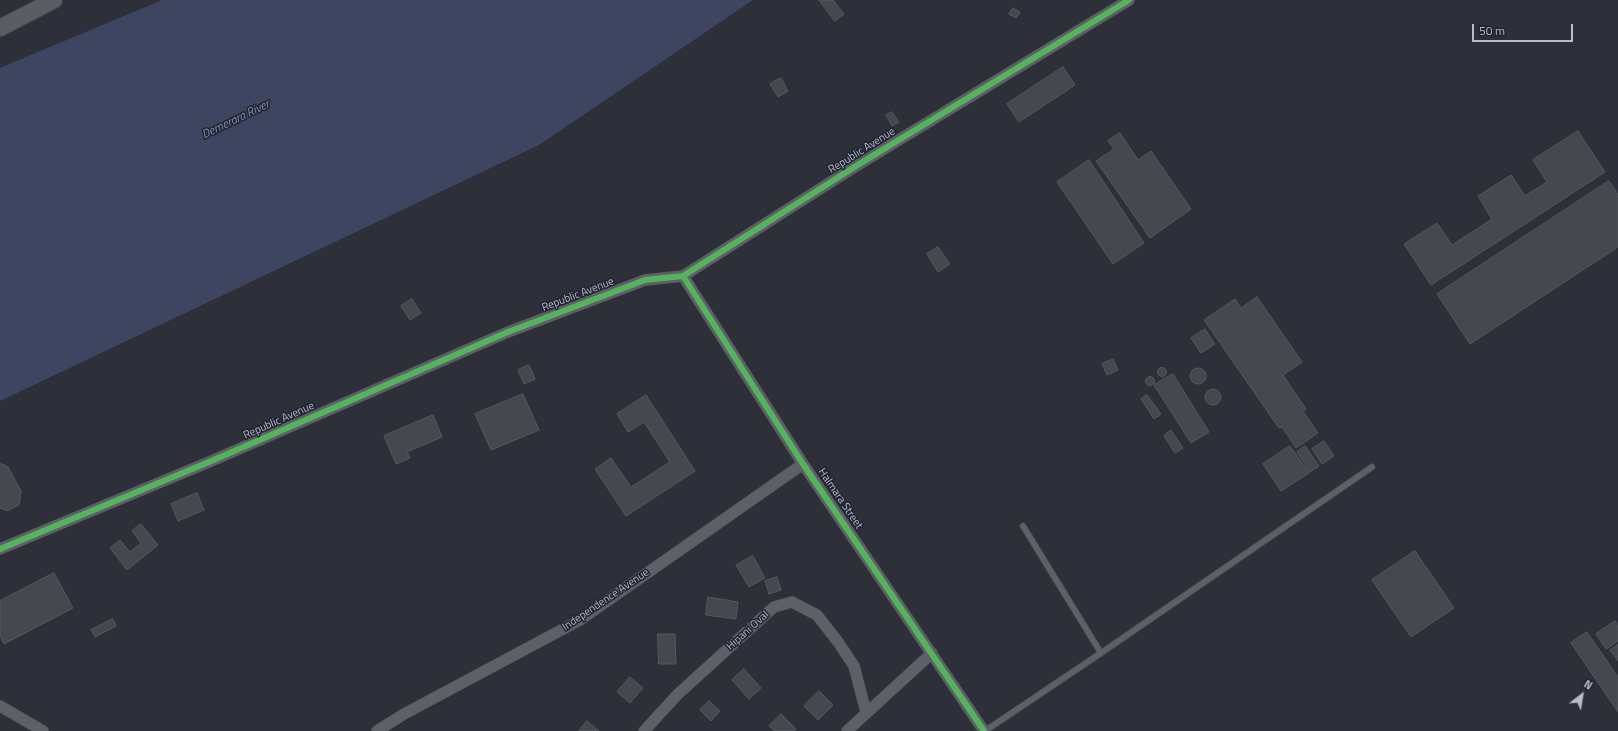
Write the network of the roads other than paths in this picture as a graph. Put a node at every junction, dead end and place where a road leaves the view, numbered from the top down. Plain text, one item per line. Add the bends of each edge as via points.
1 (54, 0) edge
2 (1129, 0) edge
3 (0, 28) edge
4 (683, 276) junction
5 (804, 464) junction
6 (1372, 467) dead end
7 (1023, 526) dead end
8 (0, 549) edge
9 (932, 653) junction
10 (1101, 653) junction
11 (0, 706) edge
12 (866, 712) junction
13 (43, 731) edge
14 (377, 731) edge
15 (644, 731) edge
16 (846, 731) edge
17 (984, 731) edge

1 - 3 street
2 - 4 street, Republic Avenue via 856,166
4 - 5 street, Halmara Street
4 - 8 street, Republic Avenue via 645,280 508,332 216,459
5 - 9 street, Halmara Street
5 - 14 street, Independence Avenue via 580,620
6 - 10 lane
7 - 10 lane
9 - 12 street
9 - 17 street, Halmara Street
10 - 17 lane
11 - 13 street
12 - 15 street, Hipani Oval via 854,666 838,642 817,615 792,602 774,607 678,694
12 - 16 street

